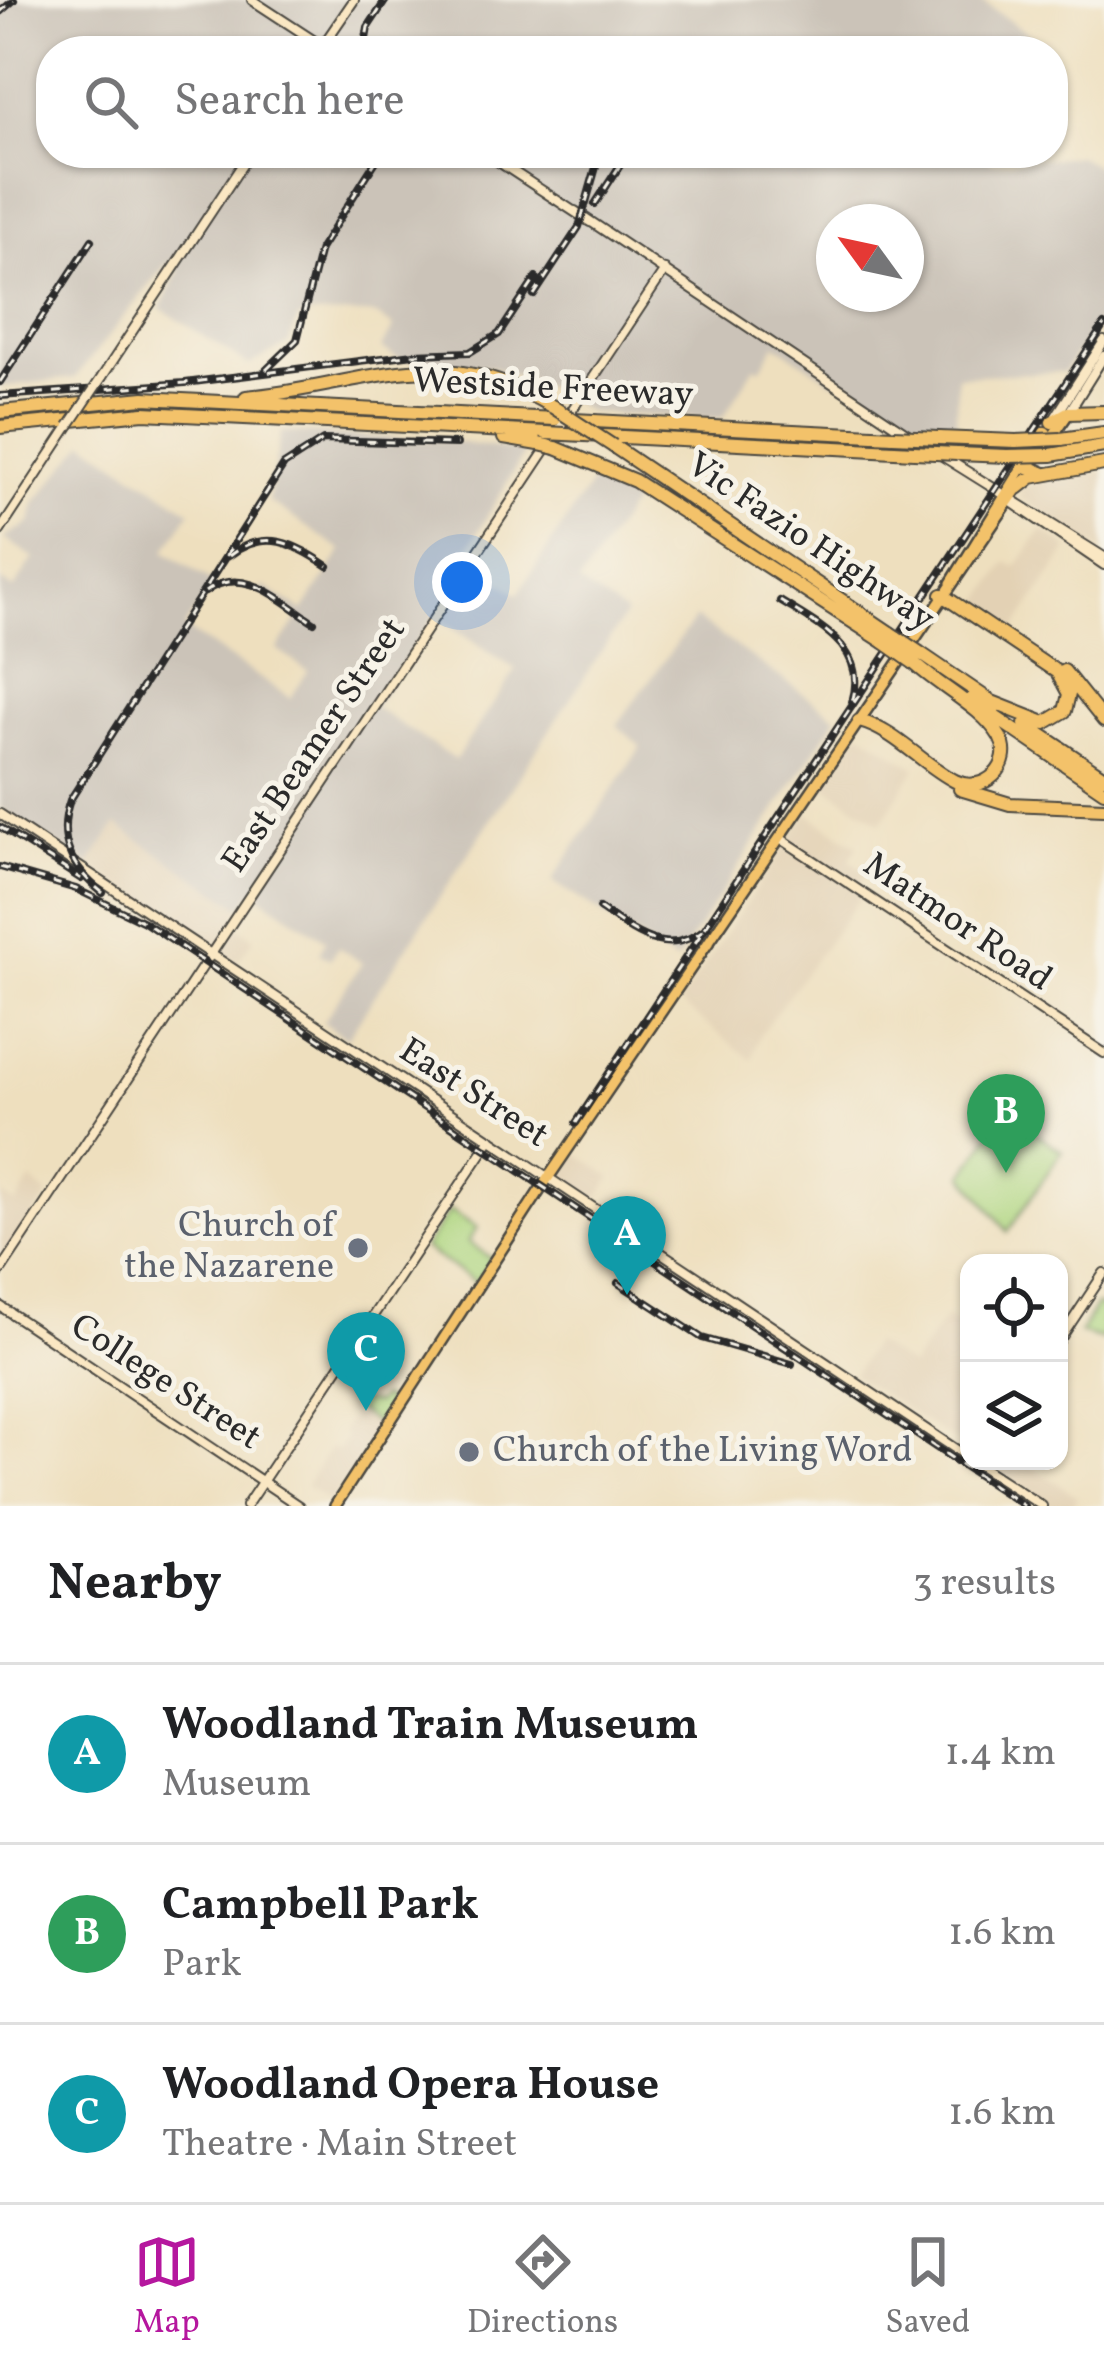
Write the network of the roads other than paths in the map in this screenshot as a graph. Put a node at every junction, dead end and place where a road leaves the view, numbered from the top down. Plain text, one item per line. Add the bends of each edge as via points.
1 (252, 0) edge
2 (354, 0) edge
3 (304, 36) edge
4 (332, 36) edge
5 (240, 168) edge
6 (507, 168) edge
7 (664, 270) junction
8 (1104, 341) edge
9 (1104, 356) edge
10 (190, 400) junction
11 (5, 410) edge
12 (1104, 412) edge
13 (554, 413) junction
14 (1068, 413) junction
15 (0, 427) edge
16 (437, 428) joint
17 (1048, 428) junction
18 (1104, 433) edge
19 (543, 438) junction
20 (1104, 446) edge
21 (1104, 464) edge
22 (1030, 470) junction
23 (1046, 474) junction
24 (1007, 497) junction
25 (0, 531) edge
26 (1069, 540) junction
27 (972, 544) junction
28 (1104, 561) edge
29 (966, 565) junction
30 (946, 590) junction
31 (887, 638) junction
32 (917, 658) junction
33 (992, 702) junction
34 (860, 721) junction
35 (1104, 721) edge
36 (1104, 777) edge
37 (1104, 790) edge
38 (1104, 808) edge
39 (0, 814) edge
40 (780, 838) junction
41 (211, 953) junction
42 (1104, 1054) edge
43 (491, 1139) junction
44 (551, 1178) junction
45 (510, 1244) junction
46 (0, 1272) edge
47 (1104, 1273) edge
48 (0, 1306) edge
49 (1068, 1327) edge
50 (960, 1451) edge
51 (988, 1470) edge
52 (262, 1481) junction
53 (246, 1506) edge
54 (299, 1506) edge
55 (335, 1506) edge
56 (1042, 1506) edge

1 - 3 street
2 - 4 street
5 - 25 street, bridge
6 - 7 street
7 - 24 street
7 - 41 street, East Beamer Street
8 - 17 street
9 - 14 street
10 - 11 highway, Westside Freeway
10 - 13 highway, Westside Freeway
10 - 13 highway, Vic Fazio Highway via 431,370 497,381
12 - 14 highway
13 - 18 highway, Westside Freeway, bridge via 1016,441
13 - 31 highway, Vic Fazio Highway, bridge
14 - 17 highway
14 - 22 main road
15 - 16 highway, Westside Freeway via 144,413
16 - 19 highway, Vic Fazio Highway
17 - 22 highway
17 - 24 main road
19 - 20 highway, Westside Freeway, bridge via 1006,456
19 - 31 highway, Vic Fazio Highway, bridge via 635,481
21 - 23 highway
22 - 23 highway
22 - 24 main road
23 - 24 highway
24 - 26 street
24 - 26 street
24 - 27 main road
24 - 29 main road
26 - 28 street
26 - 28 street
27 - 29 main road
27 - 30 main road
29 - 30 main road
30 - 33 highway via 1057,672 1069,694 1065,711 1046,723
30 - 34 main road
30 - 35 highway via 1069,675
31 - 32 highway, Vic Fazio Highway, bridge
32 - 33 highway, Vic Fazio Highway
32 - 34 highway via 999,736 1004,757 993,777 959,784
32 - 37 highway, Vic Fazio Highway
33 - 36 highway, Vic Fazio Highway
34 - 38 highway via 981,799
34 - 40 main road
39 - 41 street, East Street
40 - 42 street, Matmor Road
40 - 44 main road
41 - 43 street, East Street
41 - 46 street, East Beamer Street
43 - 44 street, East Street
43 - 52 street
44 - 45 main road
44 - 45 main road
44 - 50 street, East Street
45 - 55 main road
47 - 49 street
48 - 52 street, College Street
51 - 56 street, East Street
52 - 53 street
52 - 54 street, College Street

